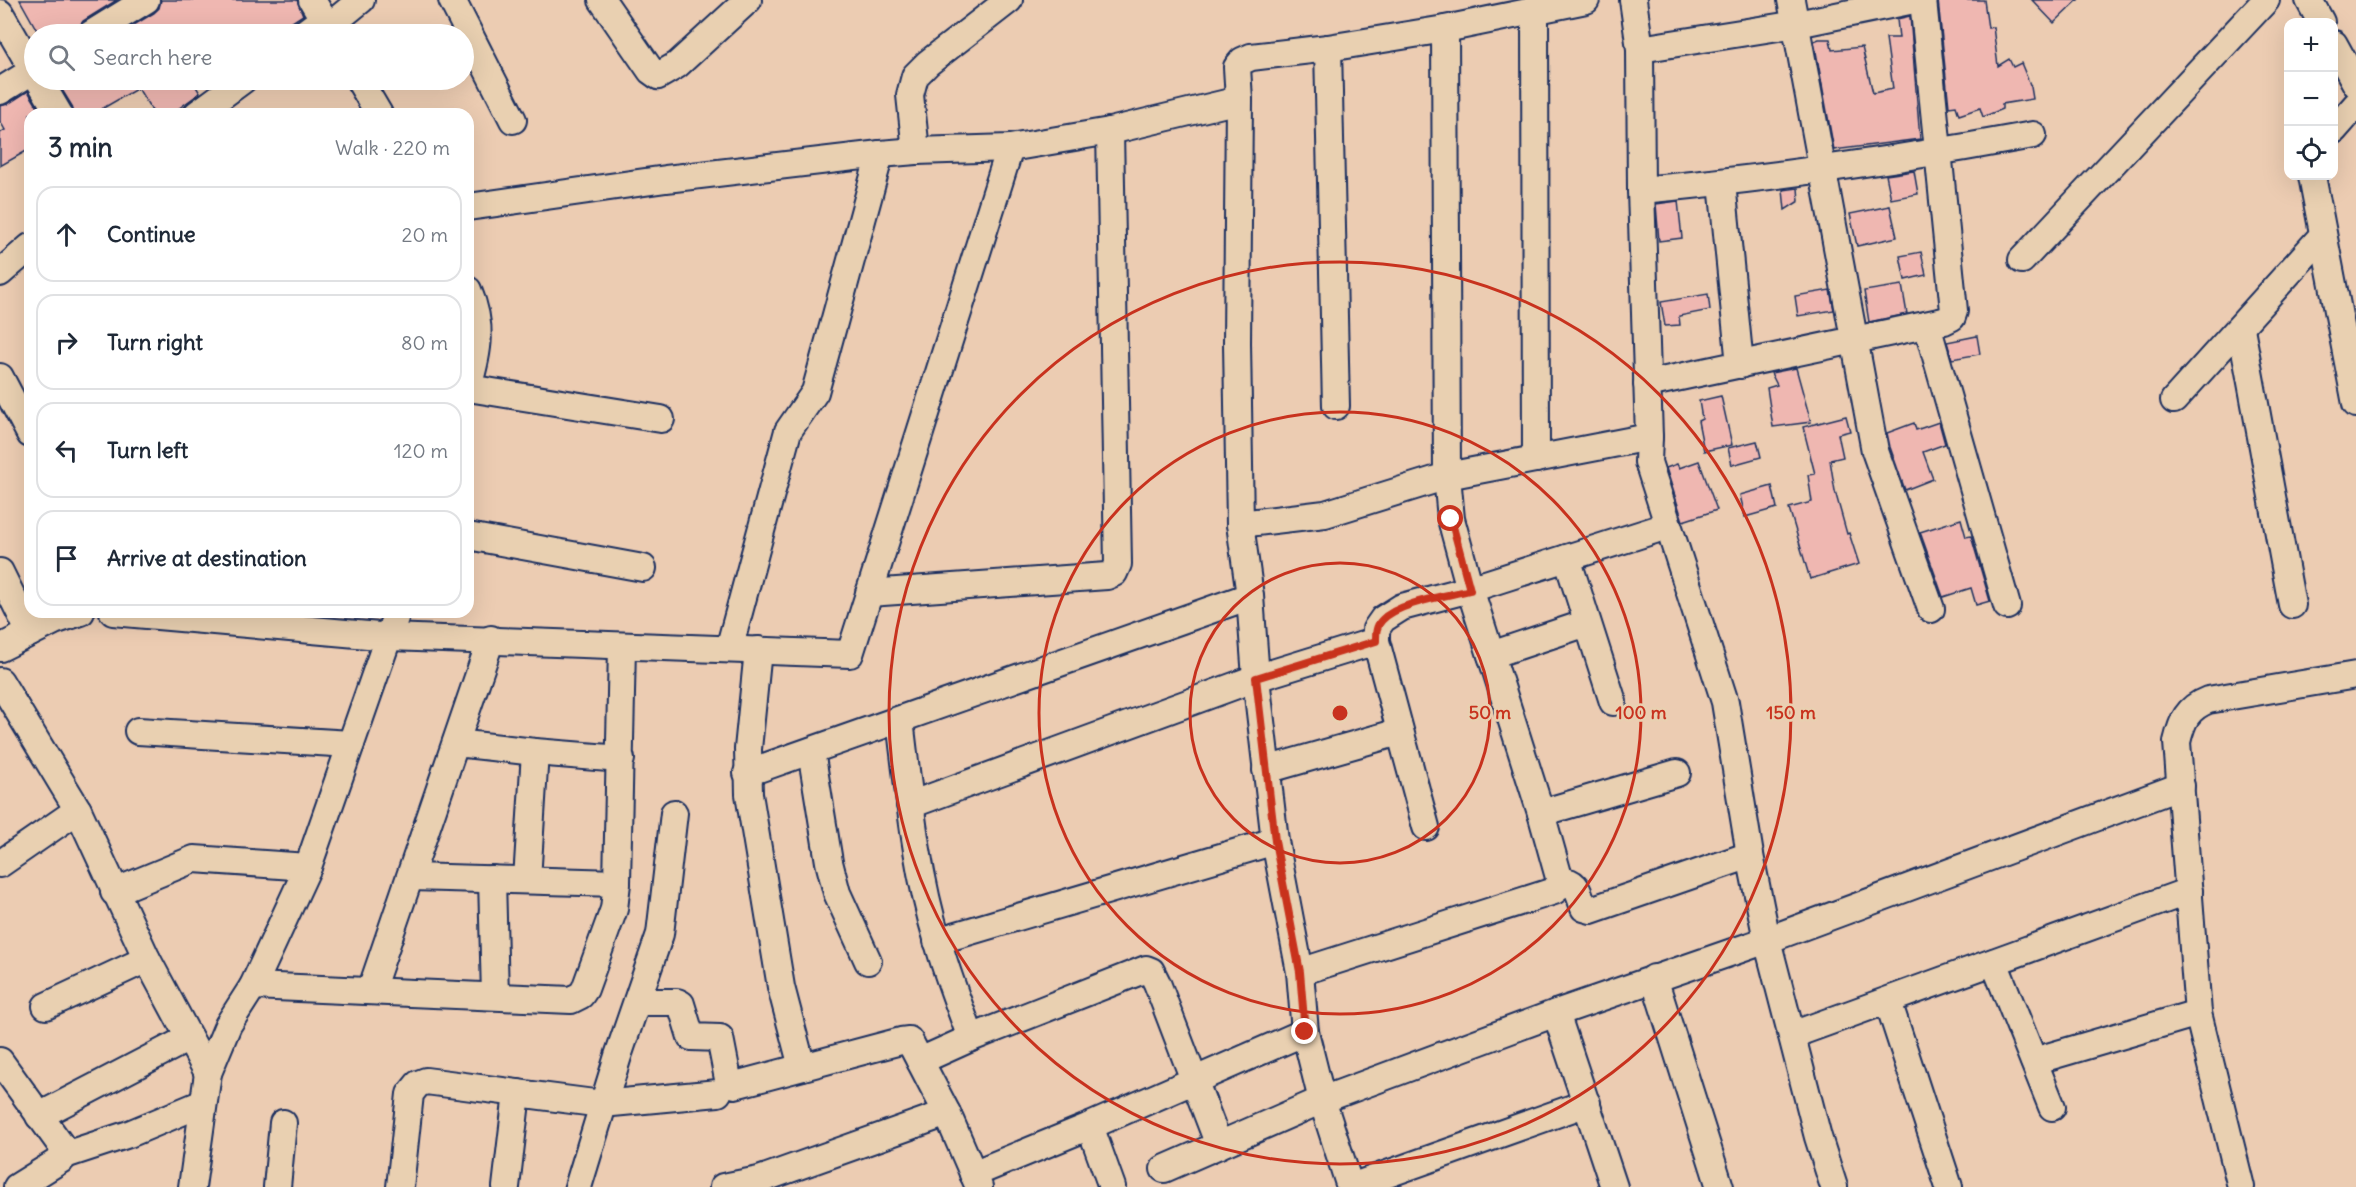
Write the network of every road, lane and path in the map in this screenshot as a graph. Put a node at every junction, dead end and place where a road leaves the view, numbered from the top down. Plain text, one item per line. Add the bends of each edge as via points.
1 (146, 0) edge
2 (361, 0) edge
3 (452, 0) edge
4 (602, 0) edge
5 (748, 0) edge
6 (1586, 0) edge
7 (1633, 0) edge
8 (1914, 0) edge
9 (1923, 0) edge
10 (2265, 0) edge
11 (2308, 0) edge
12 (1559, 2) edge
13 (1001, 3) edge
14 (1535, 10) junction
15 (1794, 12) edge
16 (0, 13) edge
17 (2319, 18) edge
18 (324, 20) edge
19 (107, 24) edge
20 (464, 24) edge
21 (1445, 29) junction
22 (474, 43) edge
23 (1328, 48) junction
24 (1640, 49) junction
25 (2338, 51) edge
26 (24, 54) edge
27 (24, 79) edge
28 (2356, 84) edge
29 (45, 90) edge
30 (229, 90) edge
31 (365, 90) edge
32 (0, 91) edge
33 (1239, 100) junction
34 (2356, 105) edge
35 (55, 108) edge
36 (205, 108) edge
37 (375, 108) edge
38 (513, 120) dead end
39 (2338, 126) edge
40 (1110, 131) junction
41 (2033, 135) dead end
42 (1010, 148) junction
43 (916, 151) junction
44 (1937, 152) junction
45 (880, 154) junction
46 (1822, 169) junction
47 (2313, 180) edge
48 (1722, 183) junction
49 (1641, 190) junction
50 (474, 206) edge
51 (2323, 234) junction
52 (24, 252) edge
53 (2022, 260) dead end
54 (0, 273) edge
55 (474, 311) edge
56 (1927, 325) junction
57 (2241, 328) junction
58 (1854, 340) junction
59 (474, 363) edge
60 (1740, 364) junction
61 (0, 377) edge
62 (1647, 384) junction
63 (474, 388) edge
64 (2174, 400) dead end
65 (2356, 404) edge
66 (1336, 406) dead end
67 (661, 419) dead end
68 (24, 423) edge
69 (1649, 437) junction
70 (1536, 459) junction
71 (1447, 476) junction
72 (1240, 524) junction
73 (1667, 526) junction
74 (474, 537) edge
75 (1567, 558) junction
76 (643, 568) dead end
77 (0, 572) edge
78 (1470, 590) junction
79 (869, 594) junction
80 (1250, 596) junction
81 (2292, 605) dead end
82 (2007, 606) dead end
83 (1931, 609) dead end
84 (64, 618) edge
85 (222, 618) edge
86 (395, 618) edge
87 (1587, 623) junction
88 (30, 633) junction
89 (390, 637) junction
90 (491, 639) junction
91 (1376, 641) junction
92 (622, 646) junction
93 (0, 648) edge
94 (729, 648) junction
95 (758, 650) junction
96 (1491, 655) junction
97 (2356, 675) edge
98 (1256, 678) junction
99 (0, 681) edge
100 (1613, 702) dead end
101 (900, 720) junction
102 (138, 731) dead end
103 (1399, 732) junction
104 (456, 743) junction
105 (351, 744) junction
106 (811, 751) junction
107 (535, 752) junction
108 (621, 759) junction
109 (1266, 770) junction
110 (747, 773) junction
111 (1677, 773) dead end
112 (2181, 786) junction
113 (910, 805) junction
114 (78, 810) junction
115 (674, 813) dead end
116 (1541, 813) junction
117 (1426, 827) dead end
118 (1275, 841) junction
119 (1750, 855) junction
120 (0, 864) edge
121 (308, 867) junction
122 (411, 877) junction
123 (492, 879) junction
124 (527, 880) junction
125 (1560, 881) junction
126 (617, 883) junction
127 (2189, 891) junction
128 (114, 892) junction
129 (1767, 940) junction
130 (937, 941) junction
131 (147, 959) junction
132 (868, 961) dead end
133 (1994, 962) junction
134 (1300, 972) junction
135 (1654, 978) junction
136 (253, 986) junction
137 (371, 990) junction
138 (495, 996) junction
139 (1888, 1000) junction
140 (637, 1002) junction
141 (46, 1006) dead end
142 (1556, 1012) junction
143 (2198, 1013) junction
144 (1305, 1032) junction
145 (1792, 1035) junction
146 (189, 1038) junction
147 (971, 1038) junction
148 (920, 1060) junction
149 (2034, 1061) junction
150 (2, 1067) edge
151 (802, 1067) junction
152 (208, 1073) junction
153 (1194, 1080) junction
154 (517, 1093) junction
155 (718, 1093) dead end
156 (1322, 1100) junction
157 (203, 1103) junction
158 (1587, 1103) junction
159 (602, 1104) junction
160 (2052, 1107) dead end
161 (947, 1113) junction
162 (39, 1116) junction
163 (283, 1123) dead end
164 (1090, 1126) junction
165 (1219, 1145) junction
166 (65, 1155) junction
167 (1164, 1169) dead end
168 (976, 1180) edge
169 (17, 1187) edge
170 (192, 1187) edge
171 (277, 1187) edge
172 (400, 1187) edge
173 (506, 1187) edge
174 (578, 1187) edge
175 (723, 1187) edge
176 (1112, 1187) edge
177 (1350, 1187) edge
178 (1614, 1187) edge
179 (1720, 1187) edge
180 (1834, 1187) edge
181 (1949, 1187) edge
182 (2241, 1187) edge

1 - 19 street
2 - 18 street
3 - 20 street
4 - 5 street via 658,76 677,66
6 - 12 street
7 - 24 street
8 - 15 street
9 - 44 street
10 - 53 street
11 - 17 street
12 - 14 street
13 - 43 street via 915,76 910,95
14 - 21 street
14 - 70 street
15 - 24 street
15 - 46 street
16 - 26 street
21 - 23 street
21 - 71 street
22 - 38 street
23 - 33 street via 1242,61 1237,67
23 - 66 street
24 - 49 street
25 - 28 street
27 - 32 street
29 - 35 street
30 - 36 street
31 - 37 street
33 - 40 street
33 - 72 street
34 - 39 street
40 - 42 street
40 - 79 street via 1118,564 1114,573
41 - 44 street
42 - 43 street
42 - 79 street
43 - 45 street
44 - 46 street
44 - 56 street via 1954,311 1952,317
45 - 50 street
45 - 94 street via 815,392 788,431
46 - 48 street
46 - 58 street
47 - 51 street
48 - 49 street
48 - 60 street
49 - 62 street
51 - 57 street
51 - 65 street
52 - 54 street
55 - 59 street via 480,332
56 - 58 street
56 - 82 street
57 - 64 street
57 - 81 street
58 - 60 street
58 - 83 street via 1875,451
60 - 62 street
61 - 68 street
62 - 69 street
63 - 67 street
69 - 70 street
69 - 73 street via 1648,462
70 - 71 street
71 - 72 street via 1325,514
71 - 78 street via 1451,519
72 - 80 street
73 - 75 street
73 - 119 street via 1725,702
74 - 76 street
75 - 78 street
75 - 87 street
77 - 88 street
78 - 91 street via 1402,607 1383,619 1376,629
78 - 96 street
79 - 95 street via 849,654
80 - 98 street
80 - 101 street
84 - 88 street
85 - 89 street
86 - 89 street
87 - 96 street
87 - 100 street
88 - 93 street
89 - 90 street
89 - 105 street
90 - 92 street
90 - 104 street
91 - 98 street
91 - 103 street
92 - 94 street
92 - 108 street
94 - 95 street
95 - 110 street
96 - 116 street
97 - 112 street via 2197,704 2187,712 2177,742
98 - 109 street
98 - 113 street
99 - 114 street
101 - 106 street
101 - 113 street
102 - 105 street
103 - 109 street
103 - 117 street
104 - 107 street
104 - 122 street
105 - 121 street
106 - 110 street
106 - 132 street via 837,893
107 - 108 street
107 - 124 street
108 - 126 street
109 - 118 street
110 - 151 street via 781,987
111 - 116 street
112 - 127 street
112 - 129 street
113 - 130 street
114 - 120 street
114 - 128 street
115 - 140 street via 660,933
116 - 125 street
118 - 130 street
118 - 134 street
119 - 125 street via 1591,910 1584,908 1573,883
119 - 129 street
121 - 128 street via 194,860
121 - 136 street
122 - 123 street
122 - 137 street
123 - 124 street
123 - 138 street
124 - 126 street
125 - 134 street via 1554,891
126 - 138 street via 614,909 581,995 571,1000
127 - 133 street
127 - 143 street
128 - 131 street
129 - 135 street
129 - 145 street
130 - 147 street
131 - 141 street
131 - 146 street
133 - 139 street
133 - 149 street
134 - 144 street
135 - 142 street
135 - 179 street
136 - 137 street
136 - 152 street via 228,1025
137 - 138 street
139 - 145 street
139 - 181 street
140 - 151 street via 677,1002 683,1008 691,1037 720,1038 731,1083 735,1085
140 - 159 street
142 - 156 street
142 - 158 street
143 - 149 street
143 - 182 street
144 - 153 street
144 - 156 street
145 - 180 street
146 - 152 street
146 - 162 street
147 - 148 street
147 - 153 street via 1146,969 1157,983
148 - 151 street via 909,1040
148 - 161 street
149 - 160 street
150 - 162 street
152 - 157 street
153 - 164 street
153 - 165 street
154 - 159 street
154 - 172 street via 426,1081 418,1084 410,1094
154 - 173 street
155 - 159 street
156 - 165 street
156 - 177 street
157 - 166 street
157 - 170 street
158 - 177 street
158 - 178 street
159 - 174 street
161 - 168 street
161 - 175 street via 759,1180
162 - 166 street
163 - 171 street
164 - 168 street
164 - 176 street
165 - 167 street
166 - 169 street

